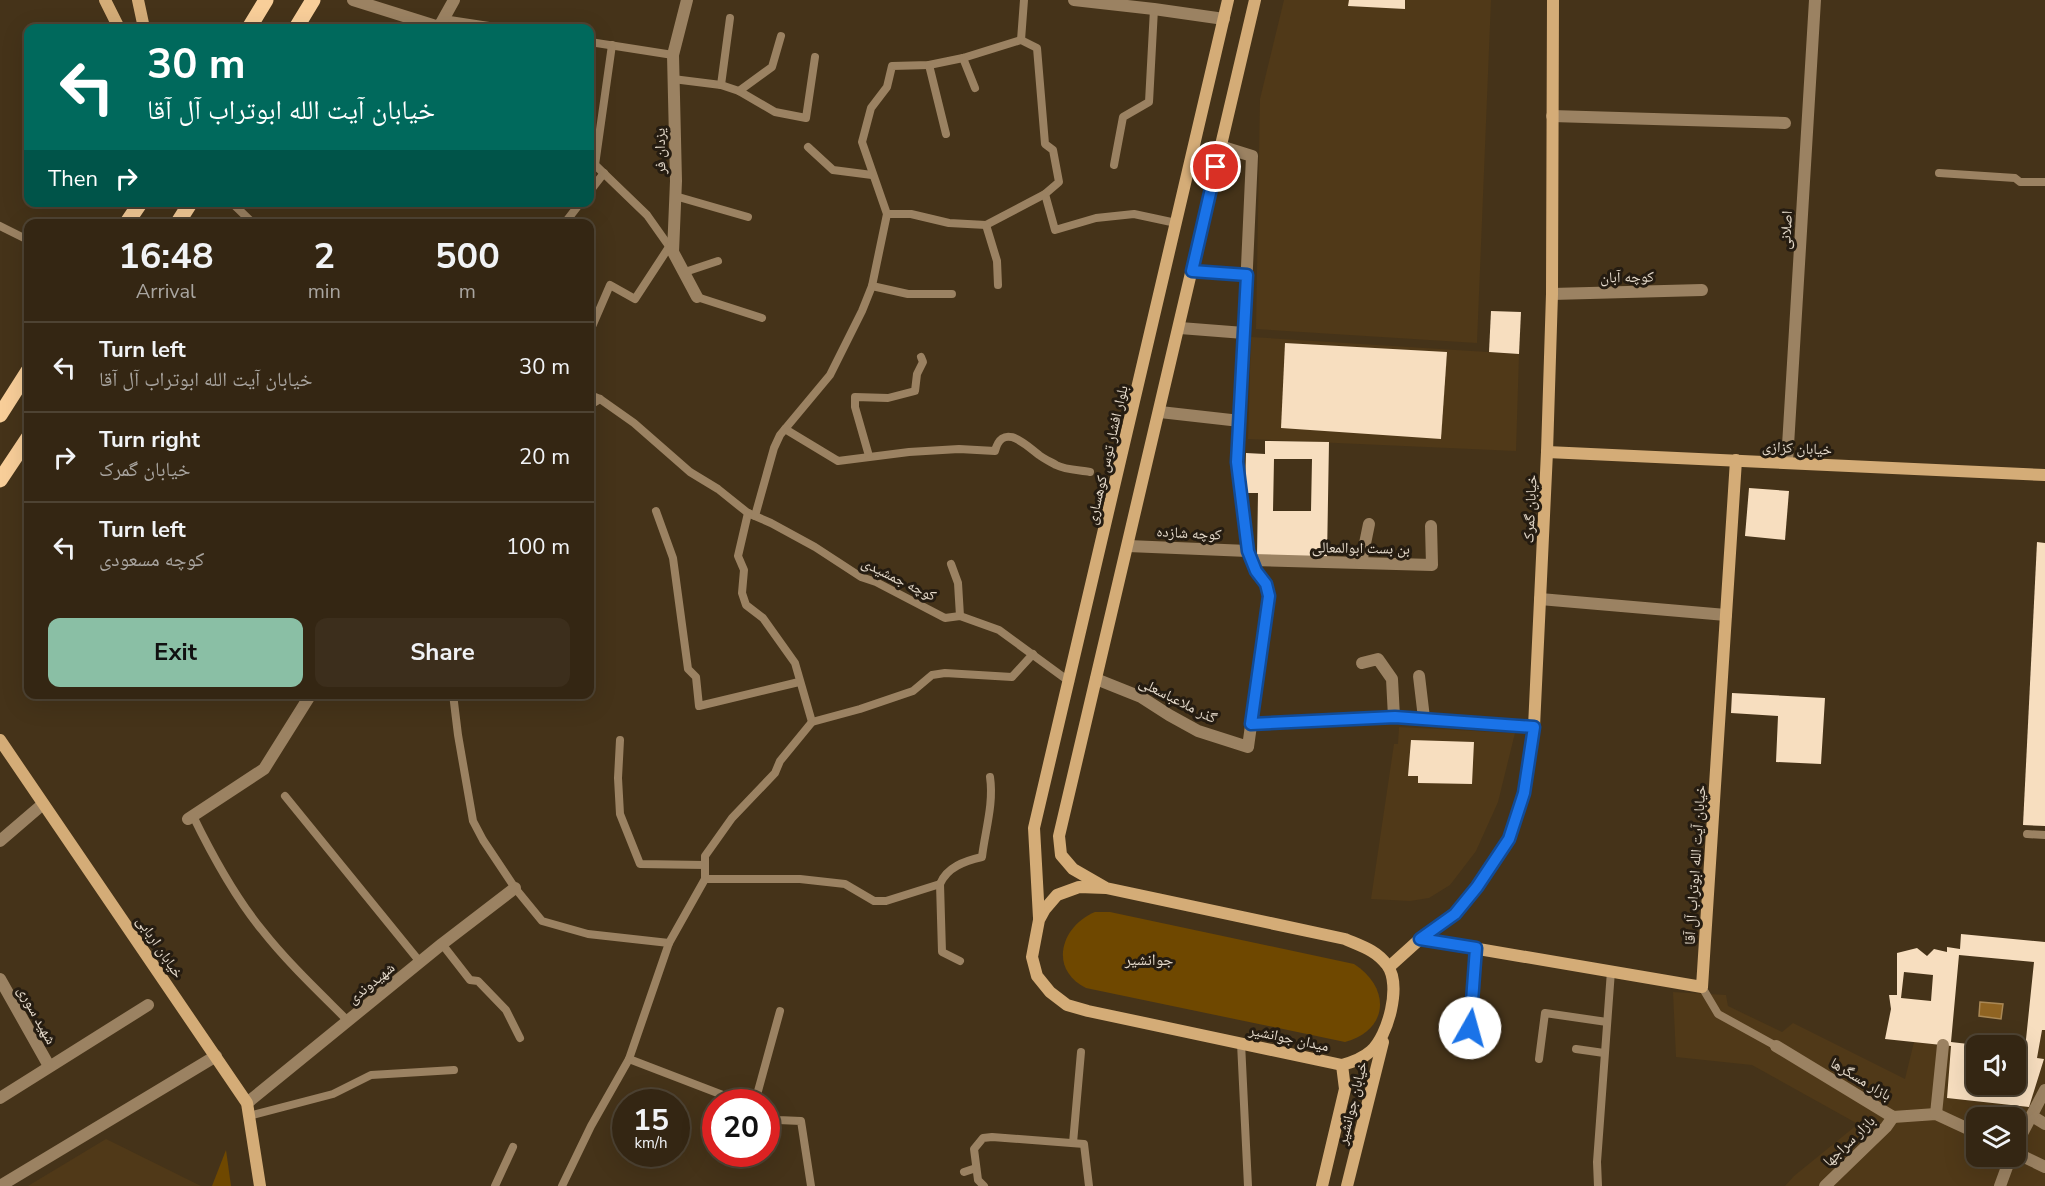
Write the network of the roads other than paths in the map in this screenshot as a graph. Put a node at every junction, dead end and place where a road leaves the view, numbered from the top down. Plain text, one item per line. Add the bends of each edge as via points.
1 (105, 0) edge
2 (138, 0) edge
3 (266, 0) edge
4 (313, 0) edge
5 (353, 0) edge
6 (454, 0) edge
7 (687, 0) edge
8 (1024, 0) edge
9 (1074, 0) edge
10 (1228, 0) edge
11 (1255, 0) edge
12 (1553, 0) edge
13 (1815, 0) edge
14 (1154, 9) junction
15 (730, 18) dead end
16 (1224, 20) junction
17 (117, 24) edge
18 (143, 24) edge
19 (251, 24) edge
20 (298, 24) edge
21 (429, 24) edge
22 (445, 24) edge
23 (781, 36) dead end
24 (1021, 40) junction
25 (594, 43) edge
26 (612, 45) junction
27 (673, 55) junction
28 (815, 57) dead end
29 (963, 58) junction
30 (929, 65) junction
31 (673, 79) junction
32 (722, 85) junction
33 (975, 88) dead end
34 (739, 91) junction
35 (1552, 116) junction
36 (1785, 123) dead end
37 (946, 134) dead end
38 (1220, 146) junction
39 (808, 147) dead end
40 (594, 150) edge
41 (594, 164) edge
42 (1114, 165) dead end
43 (604, 173) junction
44 (1939, 173) dead end
45 (872, 175) junction
46 (2045, 183) edge
47 (594, 186) edge
48 (1045, 194) junction
49 (675, 196) junction
50 (236, 207) edge
51 (577, 207) edge
52 (887, 214) junction
53 (748, 217) dead end
54 (249, 219) edge
55 (568, 219) edge
56 (1176, 223) junction
57 (986, 225) junction
58 (0, 226) edge
59 (24, 238) edge
60 (671, 249) junction
61 (718, 261) dead end
62 (1192, 271) junction
63 (685, 272) junction
64 (1247, 275) junction
65 (998, 285) dead end
66 (872, 286) junction
67 (1702, 290) dead end
68 (952, 294) dead end
69 (1552, 294) junction
70 (698, 297) joint
71 (762, 318) dead end
72 (594, 322) edge
73 (1180, 328) junction
74 (1244, 333) junction
75 (921, 357) dead end
76 (24, 377) edge
77 (594, 397) edge
78 (600, 399) junction
79 (594, 403) edge
80 (1160, 412) junction
81 (0, 415) edge
82 (1240, 421) junction
83 (784, 429) junction
84 (24, 444) edge
85 (1547, 452) junction
86 (869, 456) junction
87 (1736, 460) junction
88 (1787, 462) junction
89 (1090, 472) dead end
90 (2045, 475) edge
91 (0, 480) edge
92 (656, 512) dead end
93 (752, 515) junction
94 (1369, 524) dead end
95 (1431, 526) dead end
96 (1128, 546) junction
97 (1250, 556) junction
98 (1361, 563) junction
99 (951, 564) dead end
100 (1540, 599) junction
101 (1726, 615) junction
102 (960, 616) junction
103 (1033, 654) junction
104 (1362, 663) dead end
105 (1419, 676) dead end
106 (1096, 679) junction
107 (799, 682) junction
108 (1070, 682) junction
109 (308, 699) edge
110 (454, 699) edge
111 (1395, 717) junction
112 (1424, 718) junction
113 (812, 722) junction
114 (1251, 724) junction
115 (1534, 727) junction
116 (0, 740) edge
117 (620, 740) dead end
118 (990, 777) dead end
119 (285, 796) dead end
120 (43, 804) junction
121 (190, 817) joint
122 (2027, 834) dead end
123 (2045, 835) edge
124 (0, 841) edge
125 (705, 865) junction
126 (705, 879) junction
127 (940, 884) junction
128 (515, 888) junction
129 (1106, 888) junction
130 (1039, 920) junction
131 (1420, 939) junction
132 (669, 943) junction
133 (442, 944) junction
134 (1476, 948) junction
135 (960, 962) dead end
136 (420, 963) junction
137 (1389, 967) junction
138 (1611, 971) junction
139 (0, 979) edge
140 (1702, 987) junction
141 (148, 1005) dead end
142 (780, 1011) dead end
143 (348, 1021) junction
144 (1606, 1022) junction
145 (1386, 1027) junction
146 (520, 1038) dead end
147 (1467, 1041) dead end
148 (1241, 1043) junction
149 (1942, 1045) dead end
150 (1776, 1046) joint
151 (1576, 1049) dead end
152 (1081, 1052) dead end
153 (1604, 1053) junction
154 (216, 1056) junction
155 (629, 1059) junction
156 (1539, 1059) dead end
157 (1342, 1065) junction
158 (49, 1066) junction
159 (454, 1070) dead end
160 (707, 1089) edge
161 (758, 1089) edge
162 (2045, 1090) edge
163 (0, 1098) edge
164 (247, 1103) junction
165 (1936, 1114) junction
166 (249, 1116) junction
167 (2032, 1116) junction
168 (1893, 1117) junction
169 (780, 1120) edge
170 (2045, 1124) edge
171 (2026, 1127) edge
172 (1966, 1128) edge
173 (1073, 1143) junction
174 (513, 1147) dead end
175 (2026, 1158) edge
176 (2007, 1167) edge
177 (2045, 1167) edge
178 (976, 1168) junction
179 (964, 1172) dead end
180 (0, 1186) edge
181 (260, 1186) edge
182 (495, 1186) edge
183 (562, 1186) edge
184 (812, 1186) edge
185 (984, 1186) edge
186 (1089, 1186) edge
187 (1248, 1186) edge
188 (1322, 1186) edge
189 (1347, 1186) edge
190 (1598, 1186) edge
191 (1825, 1186) edge
192 (2000, 1186) edge

1 - 17 main road
2 - 18 main road
3 - 19 main road
4 - 20 main road
5 - 21 street
6 - 22 street
7 - 27 street, یزدان فر
8 - 24 lane
9 - 14 street
10 - 16 main road, بلوار افشار توس کوهساری
11 - 38 main road
12 - 35 main road, خیابان گمرک
13 - 88 street, اصلانی
14 - 16 street
14 - 42 lane via 1149,102 1123,117
15 - 32 lane
16 - 56 main road, بلوار افشار توس کوهساری
23 - 34 lane via 772,67
24 - 29 lane
24 - 48 lane via 1037,48 1045,144 1053,150 1059,182
25 - 26 lane
26 - 27 lane
26 - 40 lane
27 - 31 street, یزدان فر
28 - 34 lane via 806,118 775,112
29 - 30 lane
29 - 33 lane
30 - 37 lane
30 - 45 lane via 892,66 886,87 871,108 862,142
31 - 32 lane
31 - 49 street, یزدان فر
32 - 34 lane
35 - 36 street
35 - 69 main road, خیابان گمرک
38 - 62 main road
38 - 64 street via 1252,156
39 - 45 lane via 833,170
41 - 43 lane
43 - 47 lane
43 - 60 lane via 647,215
44 - 46 lane
45 - 52 lane
48 - 56 lane via 1055,230 1096,218 1134,214
48 - 57 lane
49 - 53 lane
49 - 60 street, یزدان فر
50 - 54 lane
51 - 55 lane
52 - 57 lane
52 - 66 lane
56 - 108 main road, بلوار افشار توس کوهساری
57 - 65 lane via 997,261
58 - 59 lane
60 - 63 street
60 - 72 lane via 634,299 610,285
61 - 63 lane
62 - 64 street
62 - 73 main road
63 - 70 street
64 - 74 street
66 - 68 lane via 908,294
66 - 83 lane via 830,375
67 - 69 street, کوچه آبان
69 - 85 main road, خیابان گمرک
70 - 71 lane
73 - 74 street
73 - 80 main road
74 - 82 street
75 - 86 lane via 915,391 888,398 855,397
76 - 81 main road
77 - 78 lane, کوچه جمشیدی
78 - 79 lane
78 - 93 lane, کوچه جمشیدی via 690,472
80 - 82 street
80 - 96 main road
82 - 97 street via 1237,462
83 - 86 lane via 838,461
83 - 93 lane
84 - 91 main road
85 - 87 main road, خیابان کزازی
85 - 100 main road, خیابان گمرک
86 - 89 lane via 959,449 995,451 1003,438 1011,437 1023,440 1040,456 1059,466
87 - 88 main road, خیابان کزازی
87 - 101 main road, خیابان آیت الله ابوتراب آل آقا
88 - 90 main road, خیابان کزازی
92 - 107 lane via 673,558 688,669 696,677 699,706
93 - 102 lane, کوچه جمشیدی via 815,547 861,577 945,618
93 - 107 lane via 738,556 744,570 742,593 746,605 763,618 795,663
94 - 98 street
95 - 98 street, بن بست ابوالمعالی via 1432,565
96 - 97 street, کوچه شازده
96 - 106 main road
97 - 98 street, بن بست ابوالمعالی
97 - 114 street via 1269,596
99 - 102 lane via 958,583
100 - 101 street
100 - 115 main road, خیابان گمرک
101 - 140 main road, خیابان آیت الله ابوتراب آل آقا
102 - 103 lane, کوچه جمشیدی via 999,630
103 - 108 lane, کوچه جمشیدی
103 - 113 lane via 1012,677 932,675 913,691
104 - 111 street via 1378,659 1392,679
105 - 112 street
106 - 114 street, گذر ملاعباسعلی via 1141,697 1198,731 1248,747
106 - 129 main road via 1059,836 1061,855 1073,869
107 - 113 lane
108 - 130 main road, بلوار افشار توس کوهساری via 1034,828
109 - 121 street via 264,768
110 - 128 lane via 473,821
111 - 112 street
111 - 114 street
112 - 115 street
113 - 125 lane via 775,773 732,818 705,856
115 - 131 main road, خیابان گمرک via 1524,793 1509,839 1455,914
116 - 120 main road, خیابان اربابی
117 - 125 lane via 620,814 640,864
118 - 127 lane via 990,812 982,857 966,861 944,875
119 - 136 lane
120 - 124 street
120 - 154 main road, خیابان اربابی
121 - 143 lane via 261,929
122 - 123 lane
125 - 126 lane
126 - 127 lane via 800,879 845,884 874,901
126 - 132 lane
127 - 135 lane via 942,952
128 - 132 lane via 542,921 588,934
128 - 133 street, شهیدوندی
129 - 130 main road, میدان جوانشیر via 1079,887 1057,895
129 - 137 main road, میدان جوانشیر via 1345,939 1372,950
130 - 148 main road, میدان جوانشیر via 1032,957 1038,976 1067,1005
131 - 134 main road
131 - 137 main road, خیابان گمرک
132 - 155 lane
133 - 136 street, شهیدوندی
133 - 146 lane via 470,980 478,981 506,1010
134 - 138 main road
134 - 147 lane
136 - 143 street, شهیدوندی
137 - 145 main road, میدان جوانشیر via 1393,986
138 - 140 main road
138 - 144 lane
139 - 158 street, شهید سوری
140 - 150 lane via 1718,1014
141 - 158 street
142 - 161 lane
143 - 164 street, شهیدوندی
144 - 153 lane
144 - 156 lane via 1545,1013
145 - 157 main road, میدان جوانشیر via 1373,1049 1360,1060
145 - 189 main road, خیابان جوانشیر
148 - 157 main road, میدان جوانشیر
148 - 187 lane
149 - 165 street
150 - 168 street, بازار مسگرها
151 - 153 lane
152 - 173 lane
153 - 190 lane
154 - 164 main road, خیابان اربابی
154 - 180 street
155 - 160 lane
155 - 183 lane
157 - 188 main road, خیابان جوانشیر via 1345,1089
158 - 163 street
159 - 166 lane via 371,1075 333,1094
162 - 167 street
164 - 166 main road, خیابان اربابی
165 - 168 street, بازار مسگرها
165 - 172 street
166 - 181 main road, خیابان اربابی
167 - 170 street
167 - 171 street
168 - 191 street, بازار سراجها
169 - 184 lane via 801,1121
173 - 178 lane via 983,1138 974,1149
173 - 186 lane via 1084,1144
174 - 182 lane
175 - 177 street
176 - 192 street
178 - 179 lane
178 - 185 lane

